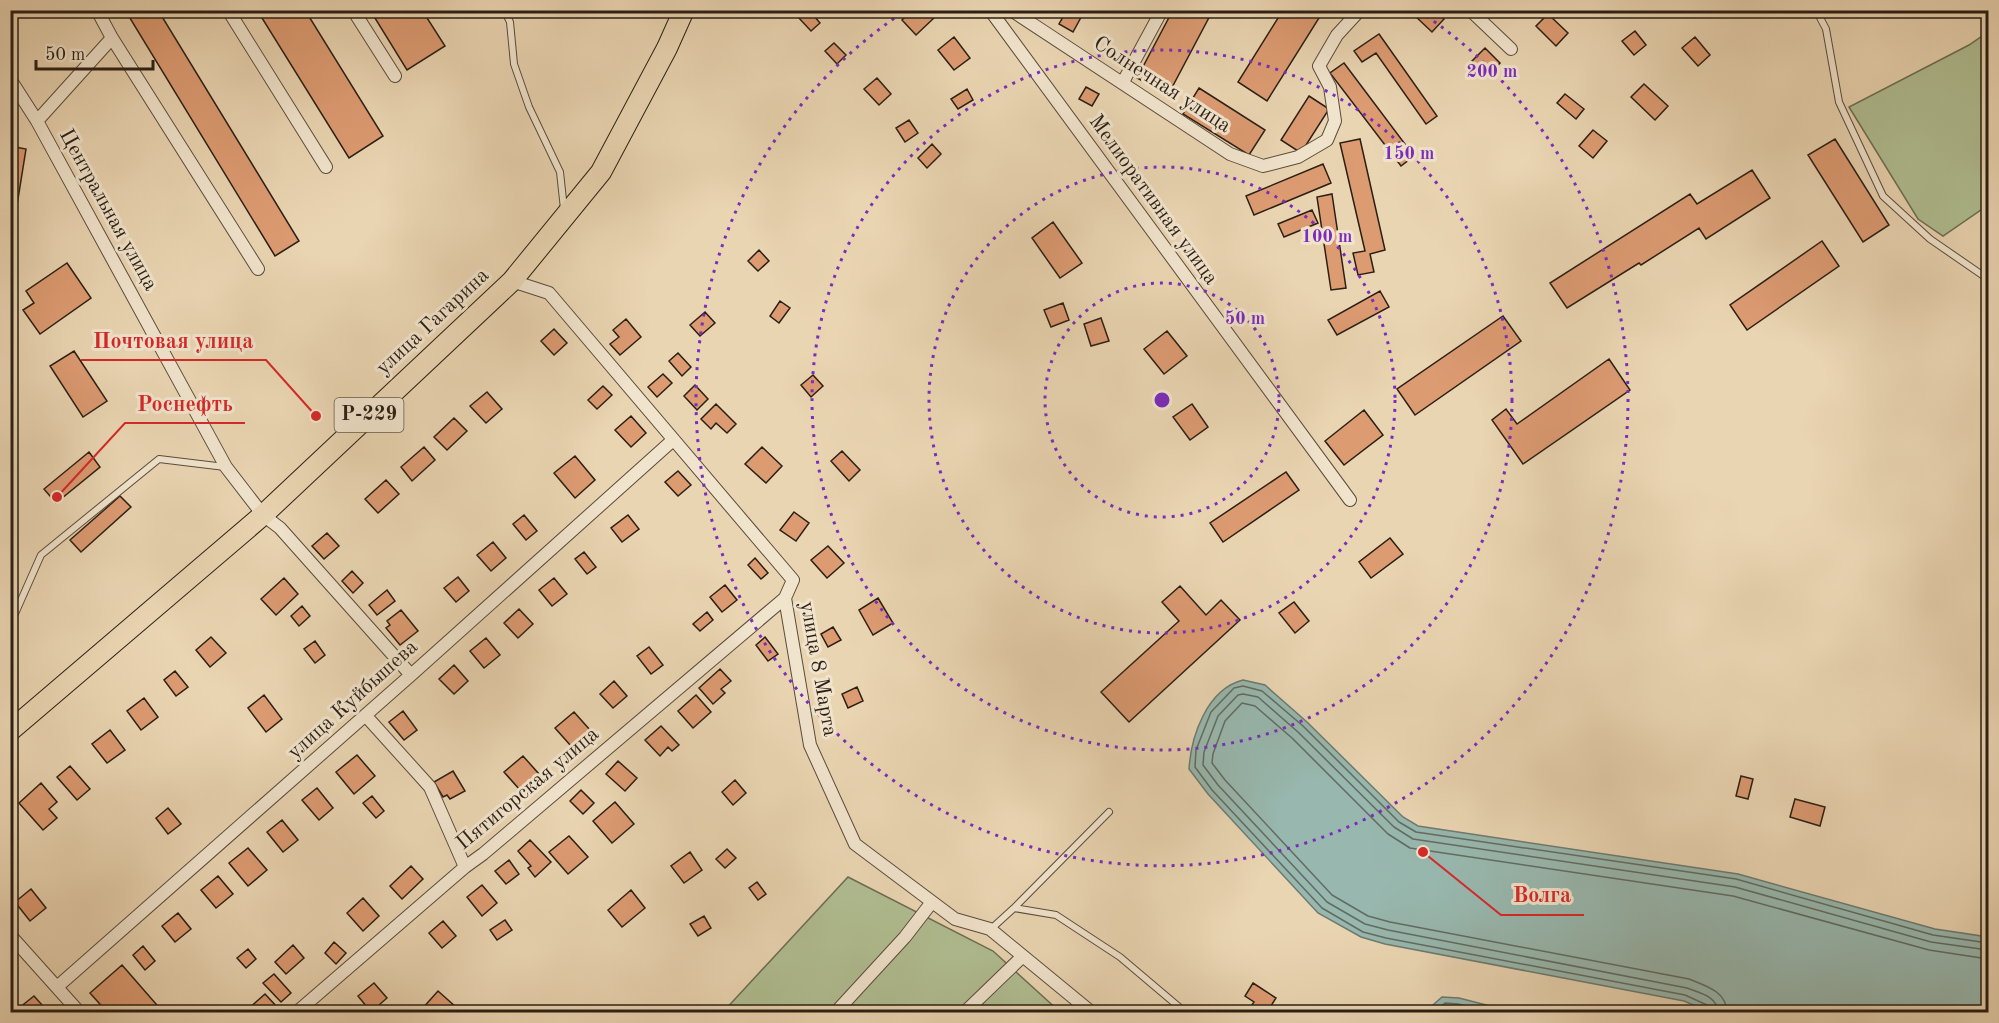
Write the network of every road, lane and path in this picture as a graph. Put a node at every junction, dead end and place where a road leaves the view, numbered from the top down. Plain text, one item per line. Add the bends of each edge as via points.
1 (97, 10) edge
2 (228, 10) edge
3 (353, 10) edge
4 (504, 10) edge
5 (684, 10) edge
6 (990, 10) edge
7 (1011, 10) edge
8 (1162, 10) edge
9 (1360, 10) edge
10 (1470, 10) edge
11 (1816, 10) edge
12 (112, 38) junction
13 (1511, 49) dead end
14 (395, 76) dead end
15 (10, 79) edge
16 (1123, 82) junction
17 (37, 121) junction
18 (326, 166) dead end
19 (565, 216) junction
20 (258, 269) dead end
21 (1989, 279) edge
22 (512, 281) junction
23 (673, 440) junction
24 (226, 467) junction
25 (1350, 500) dead end
26 (263, 514) junction
27 (785, 598) junction
28 (10, 625) edge
29 (411, 675) junction
30 (366, 716) junction
31 (10, 731) edge
32 (1109, 812) dead end
33 (465, 867) junction
34 (932, 902) junction
35 (1014, 908) junction
36 (990, 929) junction
37 (10, 935) edge
38 (1023, 956) junction
39 (57, 987) junction
40 (79, 1012) edge
41 (297, 1012) edge
42 (836, 1012) edge
43 (965, 1012) edge
44 (1091, 1012) edge
45 (1185, 1012) edge

1 - 12 street
2 - 18 street
3 - 14 street
4 - 19 lane via 510,22 514,64 529,107 560,172
5 - 19 main road, улица Гагарина / Р-229 via 601,172
6 - 25 street, Мелиоративная улица
7 - 16 street, Солнечная улица
8 - 16 street
9 - 16 street, Солнечная улица via 1337,35 1319,66 1330,87 1335,122 1327,140 1298,157 1263,166 1230,154
10 - 13 street
11 - 21 lane via 1826,29 1839,102 1883,196 1930,239
12 - 17 street
12 - 20 street
15 - 17 street, Центральная улица
17 - 24 street, Центральная улица
19 - 22 main road, улица Гагарина / Р-229
22 - 23 street, улица 8 Марта via 549,293
22 - 26 main road, улица Гагарина / Р-229
23 - 27 street, улица 8 Марта via 793,580
23 - 29 street, улица Куйбышева
24 - 26 street, Центральная улица
24 - 28 lane via 159,459 41,555
26 - 29 street, Центральная улица via 280,528
26 - 31 main road, улица Гагарина / Р-229
27 - 33 street, Пятигорская улица
27 - 34 street, улица 8 Марта via 810,745 855,844
29 - 30 street, улица Куйбышева
30 - 33 street via 430,787
30 - 39 street, улица Куйбышева
32 - 35 lane
33 - 41 street, Пятигорская улица
34 - 36 street, улица 8 Марта via 955,919
34 - 42 street
35 - 36 lane
35 - 45 lane via 1056,915 1119,957
36 - 38 street, улица 8 Марта
37 - 39 street
38 - 43 street
38 - 44 street, улица 8 Марта
39 - 40 street

